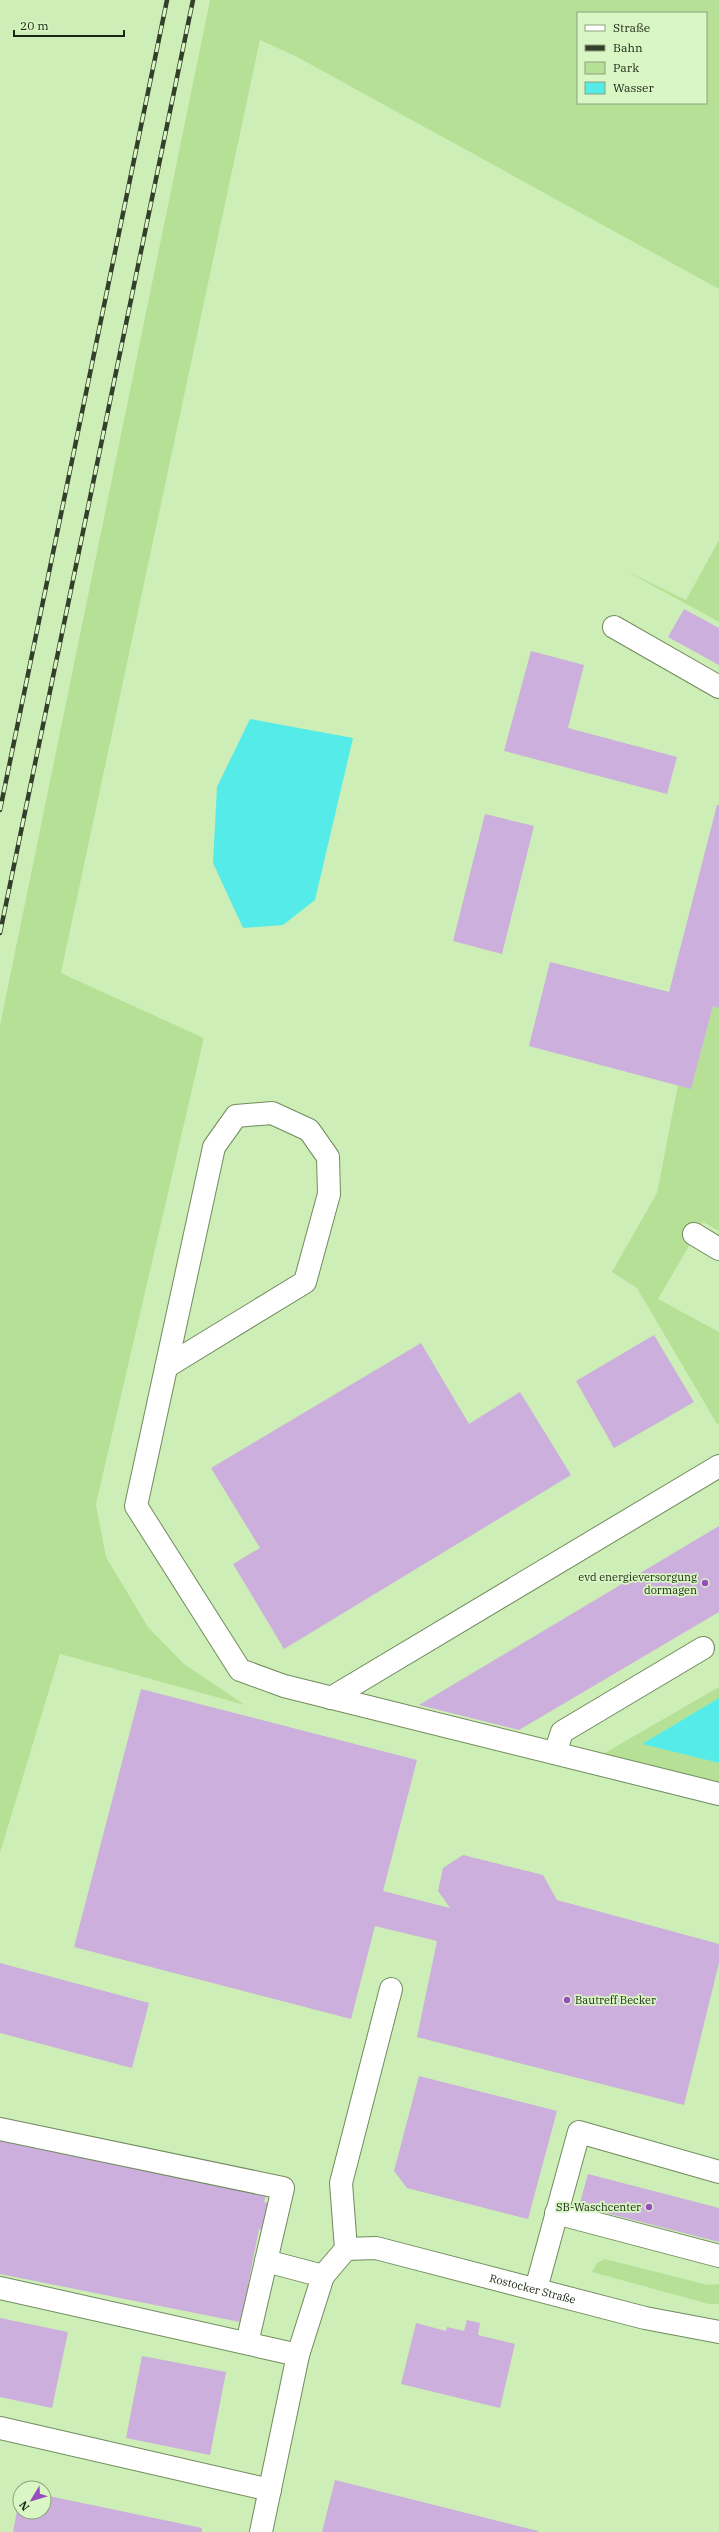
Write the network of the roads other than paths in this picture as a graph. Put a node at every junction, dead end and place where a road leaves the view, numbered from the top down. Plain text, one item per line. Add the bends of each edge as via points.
1 (614, 627) dead end
2 (719, 687) edge
3 (694, 1234) dead end
4 (719, 1249) edge
5 (166, 1367) junction
6 (719, 1466) edge
7 (703, 1648) dead end
8 (331, 1698) junction
9 (554, 1753) junction
10 (719, 1794) edge
11 (391, 1989) dead end
12 (0, 2129) edge
13 (719, 2172) edge
14 (556, 2213) junction
15 (346, 2249) junction
16 (719, 2256) edge
17 (266, 2261) junction
18 (323, 2276) junction
19 (0, 2288) edge
20 (536, 2289) junction
21 (719, 2332) edge
22 (247, 2343) junction
23 (298, 2355) junction
24 (0, 2428) edge
25 (270, 2490) junction
26 (261, 2532) edge

1 - 2 street
3 - 4 street
5 - 5 street via 305,1282 329,1194 328,1157 309,1130 272,1113 236,1116 214,1146
5 - 8 street via 136,1506 240,1670 284,1686
6 - 8 street
7 - 9 street via 562,1732
8 - 9 street
9 - 10 street
11 - 15 street via 341,2183
12 - 17 street via 283,2188
13 - 14 street via 578,2132
14 - 16 street
14 - 20 street
15 - 18 street
15 - 20 street, Rostocker Straße via 376,2248
17 - 18 street
17 - 22 street
18 - 23 street
19 - 22 street
20 - 21 street, Rostocker Straße via 645,2318
22 - 23 street
23 - 25 street
24 - 25 street
25 - 26 street

